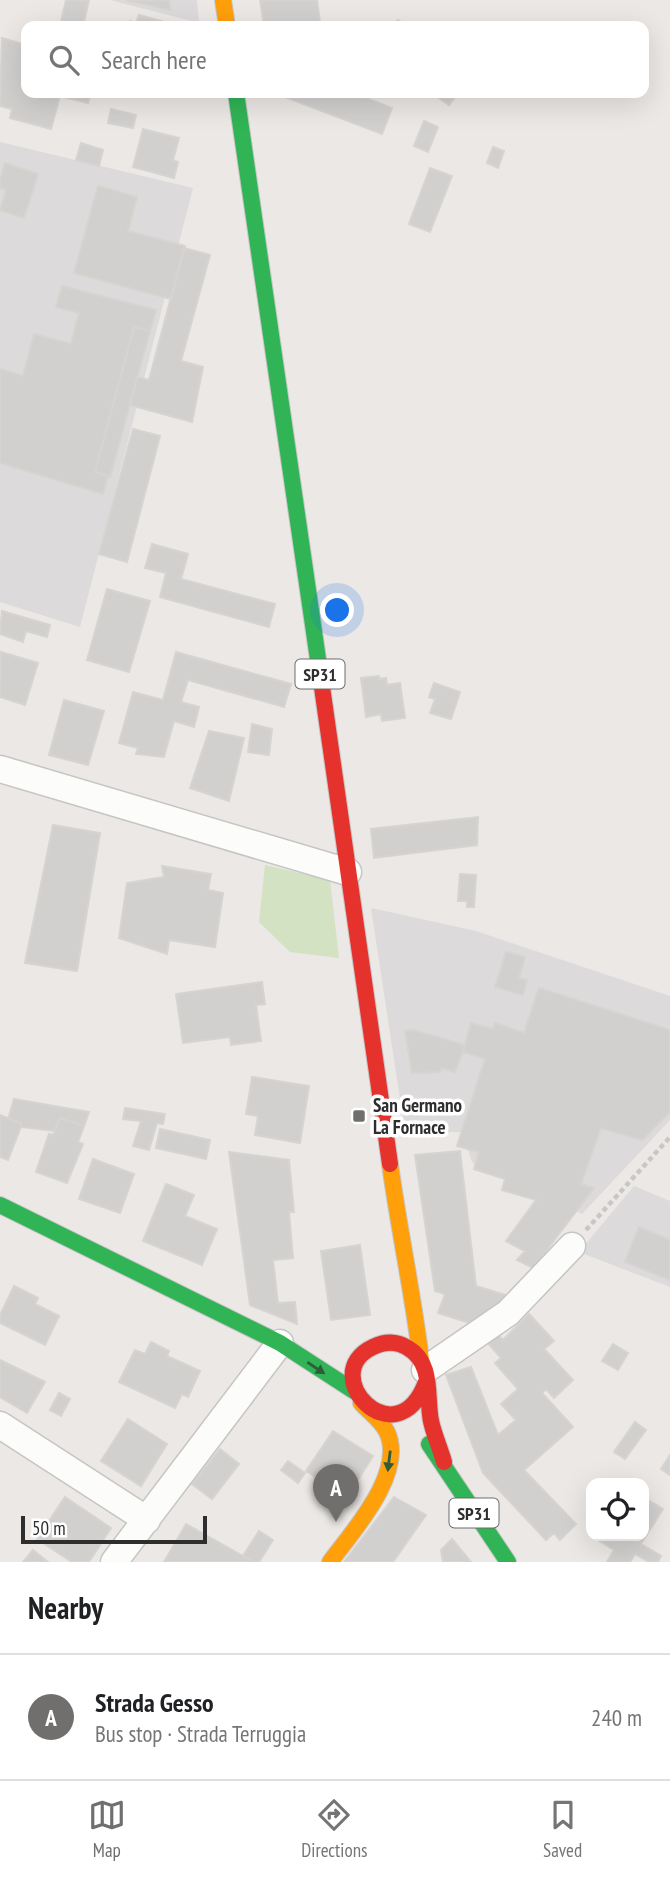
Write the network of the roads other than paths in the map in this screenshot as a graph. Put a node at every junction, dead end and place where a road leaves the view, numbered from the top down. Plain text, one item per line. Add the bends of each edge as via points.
1 (223, 0) edge
2 (226, 21) edge
3 (237, 98) edge
4 (0, 769) edge
5 (348, 872) junction
6 (0, 1205) edge
7 (572, 1246) road end
8 (404, 1255) junction
9 (383, 1342) junction
10 (280, 1343) junction
11 (319, 1349) dead end
12 (341, 1350) dead end
13 (366, 1350) junction
14 (424, 1371) junction
15 (358, 1397) junction
16 (407, 1423) junction
17 (0, 1425) edge
18 (444, 1462) junction
19 (147, 1520) junction
20 (114, 1562) edge
21 (330, 1562) edge
22 (508, 1562) edge

1 - 2 main road
3 - 5 main road, SP31
4 - 5 street
5 - 8 main road, SP31
6 - 10 main road
7 - 14 street via 508,1313
8 - 9 main road, SP31 via 403,1292
8 - 14 main road, SP31
9 - 13 main road
9 - 14 main road via 405,1345
10 - 11 main road
10 -> 15 main road
10 - 19 street
12 - 13 main road
13 - 15 main road via 353,1368
14 - 16 main road
14 - 18 main road, SP31
15 - 16 main road via 371,1411
15 -> 21 main road via 386,1432 391,1463 384,1483
16 - 18 main road, SP31
17 - 19 street
18 - 22 main road, SP31 via 490,1541
19 - 20 street

